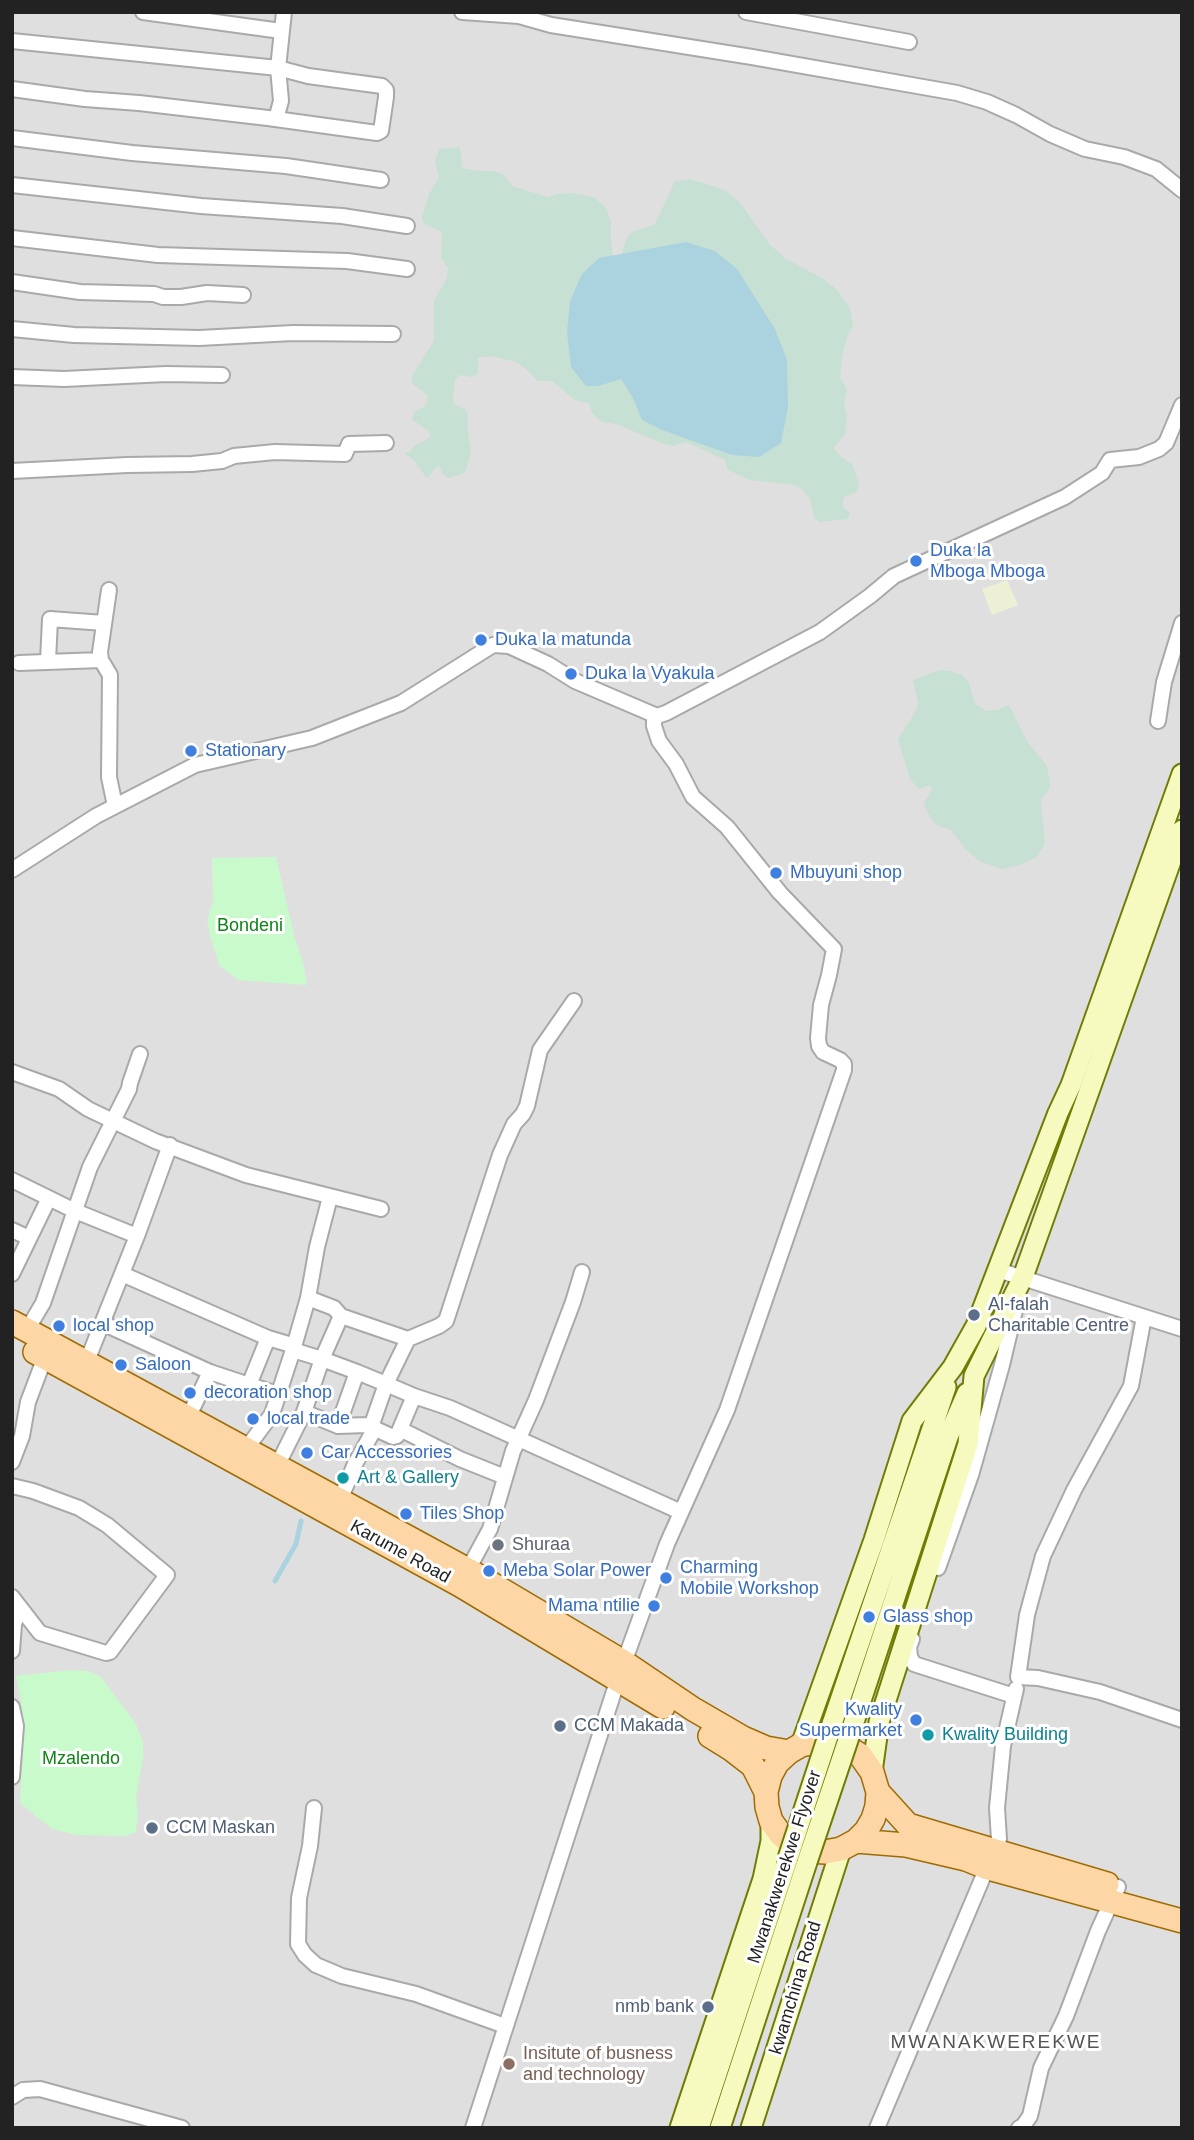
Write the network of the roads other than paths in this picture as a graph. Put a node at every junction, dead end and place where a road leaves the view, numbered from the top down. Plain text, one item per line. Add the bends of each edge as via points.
1 (144, 12) edge
2 (284, 12) edge
3 (462, 12) edge
4 (746, 12) edge
5 (281, 31) junction
6 (12, 41) edge
7 (909, 42) dead end
8 (278, 68) junction
9 (12, 89) edge
10 (276, 119) junction
11 (12, 138) edge
12 (381, 180) dead end
13 (12, 185) edge
14 (1182, 190) edge
15 (407, 226) dead end
16 (12, 238) edge
17 (407, 268) dead end
18 (12, 282) edge
19 (243, 295) dead end
20 (12, 329) edge
21 (393, 334) dead end
22 (222, 375) dead end
23 (12, 377) edge
24 (1182, 405) edge
25 (386, 443) dead end
26 (12, 471) edge
27 (108, 590) dead end
28 (104, 623) junction
29 (1182, 623) edge
30 (101, 660) junction
31 (48, 661) junction
32 (19, 663) dead end
33 (657, 716) junction
34 (1158, 721) dead end
35 (1182, 774) edge
36 (115, 806) junction
37 (1182, 830) edge
38 (12, 870) edge
39 (574, 1001) dead end
40 (140, 1054) dead end
41 (12, 1072) edge
42 (114, 1122) junction
43 (170, 1146) junction
44 (12, 1180) edge
45 (330, 1197) junction
46 (50, 1198) junction
47 (381, 1209) dead end
48 (75, 1211) junction
49 (12, 1230) edge
50 (137, 1236) junction
51 (29, 1238) junction
52 (998, 1270) junction
53 (582, 1272) dead end
54 (12, 1274) edge
55 (122, 1274) junction
56 (1023, 1277) junction
57 (308, 1298) junction
58 (341, 1316) junction
59 (1144, 1317) junction
60 (102, 1324) junction
61 (1182, 1329) edge
62 (17, 1331) edge
63 (268, 1338) junction
64 (408, 1339) junction
65 (294, 1348) junction
66 (45, 1357) junction
67 (321, 1359) junction
68 (83, 1360) junction
69 (953, 1367) junction
70 (210, 1372) junction
71 (357, 1372) junction
72 (974, 1376) junction
73 (386, 1384) junction
74 (249, 1385) junction
75 (278, 1394) junction
76 (414, 1396) junction
77 (304, 1412) junction
78 (185, 1425) junction
79 (338, 1426) junction
80 (373, 1428) junction
81 (400, 1429) junction
82 (519, 1439) junction
83 (246, 1449) junction
84 (12, 1462) edge
85 (277, 1466) junction
86 (505, 1478) junction
87 (12, 1486) edge
88 (340, 1500) junction
89 (681, 1512) junction
90 (464, 1578) junction
91 (16, 1602) edge
92 (12, 1651) edge
93 (622, 1671) junction
94 (1018, 1677) junction
95 (1014, 1696) junction
96 (12, 1707) edge
97 (1182, 1720) edge
98 (842, 1727) junction
99 (795, 1748) junction
100 (12, 1777) edge
101 (875, 1782) junction
102 (766, 1792) junction
103 (314, 1808) dead end
104 (771, 1821) junction
105 (849, 1845) junction
106 (798, 1860) junction
107 (992, 1860) junction
108 (1116, 1895) junction
109 (1182, 1905) edge
110 (1182, 1921) edge
111 (505, 2026) junction
112 (12, 2098) edge
113 (183, 2128) edge
114 (473, 2128) edge
115 (680, 2128) edge
116 (699, 2128) edge
117 (720, 2128) edge
118 (751, 2128) edge
119 (877, 2128) edge
120 (1018, 2128) edge

1 - 5 street
2 - 5 street
3 - 14 street via 519,16 957,93 1085,149 1156,169
4 - 7 street
5 - 8 street
6 - 8 street
8 - 10 street via 281,101
8 - 10 street via 382,86 386,97 377,133
9 - 10 street
11 - 12 street
13 - 15 street
16 - 17 street via 158,255 347,261
18 - 19 street via 163,297
20 - 21 street via 199,338
22 - 23 street
24 - 33 street via 1159,449 1110,460 1102,473 1065,497 894,576 820,632
25 - 26 street via 349,444 345,454 275,452 192,464
27 - 28 street
28 - 30 street
28 - 31 street via 50,619
29 - 34 street
30 - 31 street
30 - 36 street via 110,675 108,776
31 - 32 street
33 - 36 street via 509,646 493,645 401,703 312,738 195,765
33 - 89 street via 653,721 659,741 693,797 727,827 780,893 834,949 821,1005 819,1046 844,1066 727,1410
35 - 52 main road via 1071,1084
36 - 38 street
37 - 56 main road, Mwanakwerekwe Flyover
39 - 64 street via 540,1050 527,1106 513,1124 500,1155 446,1321
40 - 42 street
41 - 42 street via 59,1089
42 - 43 street
42 - 48 street via 90,1167
43 - 45 street via 246,1175
43 - 50 street
44 - 46 street
45 - 47 street
45 - 57 street
46 - 48 street
46 - 51 street
48 - 50 street
48 - 62 street via 44,1303
49 - 51 street
50 - 55 street
51 - 54 street
52 - 56 street
52 - 69 main road via 976,1326
53 - 82 street
55 - 60 street
55 - 63 street
56 - 59 street
56 - 72 main road, Mwanakwerekwe Flyover
56 - 95 street via 971,1475 909,1647 914,1664
57 - 58 street via 334,1308
57 - 65 street
58 - 64 street
58 - 67 street
59 - 61 street
59 - 94 street via 1131,1386 1043,1556 1027,1615
60 - 68 street
60 - 70 street
62 - 66 main road, Karume Road
62 - 68 main road
63 - 65 street
63 - 74 street
64 - 73 street
65 - 67 street
65 - 75 street
66 - 78 main road, Karume Road
66 - 84 street
67 - 71 street
67 - 77 street
68 - 78 main road
69 - 98 main road, Mwanakwerekwe Flyover
69 - 99 main road via 912,1421 874,1540
70 - 74 street
70 - 78 street
71 - 73 street
71 - 79 street
72 - 98 main road, Mwanakwerekwe Flyover
72 - 101 main road via 968,1444 879,1721
73 - 76 street
73 - 80 street
74 - 75 street
75 - 83 street via 272,1414
76 - 81 street
76 - 82 street
77 - 79 street
77 - 85 street
78 - 83 main road
78 - 90 main road, Karume Road
79 - 80 street
80 - 81 street via 393,1437
80 - 88 street
81 - 86 street
82 - 86 street
82 - 89 street
83 - 85 main road
85 - 88 main road
86 - 90 street via 490,1529
87 - 91 street via 79,1508 167,1575 106,1653 40,1633
88 - 90 main road
89 - 93 street
90 - 93 main road, Karume Road
91 - 92 street
93 - 99 main road via 743,1738 766,1748
93 - 102 main road, Karume Road via 753,1766
93 - 111 street
94 - 95 street
94 - 97 street via 1100,1692
95 - 107 street via 1003,1746 999,1839
96 - 100 street via 16,1726
98 - 106 main road, Mwanakwerekwe Flyover, bridge
99 - 101 main road via 821,1741 842,1744 860,1755
99 - 102 main road via 777,1763
101 - 105 main road via 873,1819
101 - 107 main road via 908,1825
102 - 104 main road
103 - 111 street via 299,1898 298,1944 305,1955 342,1976 416,1994
104 - 105 main road via 781,1835 809,1851
104 - 115 main road via 763,1879
105 - 107 main road via 906,1844 966,1859
105 - 118 main road, kwamchina Road
106 - 116 main road, Mwanakwerekwe Flyover
106 - 117 main road, Mwanakwerekwe Flyover
107 - 108 main road
107 - 119 street
108 - 109 main road
108 - 110 main road
108 - 120 street via 1041,2068 1030,2116
111 - 114 street
112 - 113 street via 40,2089

